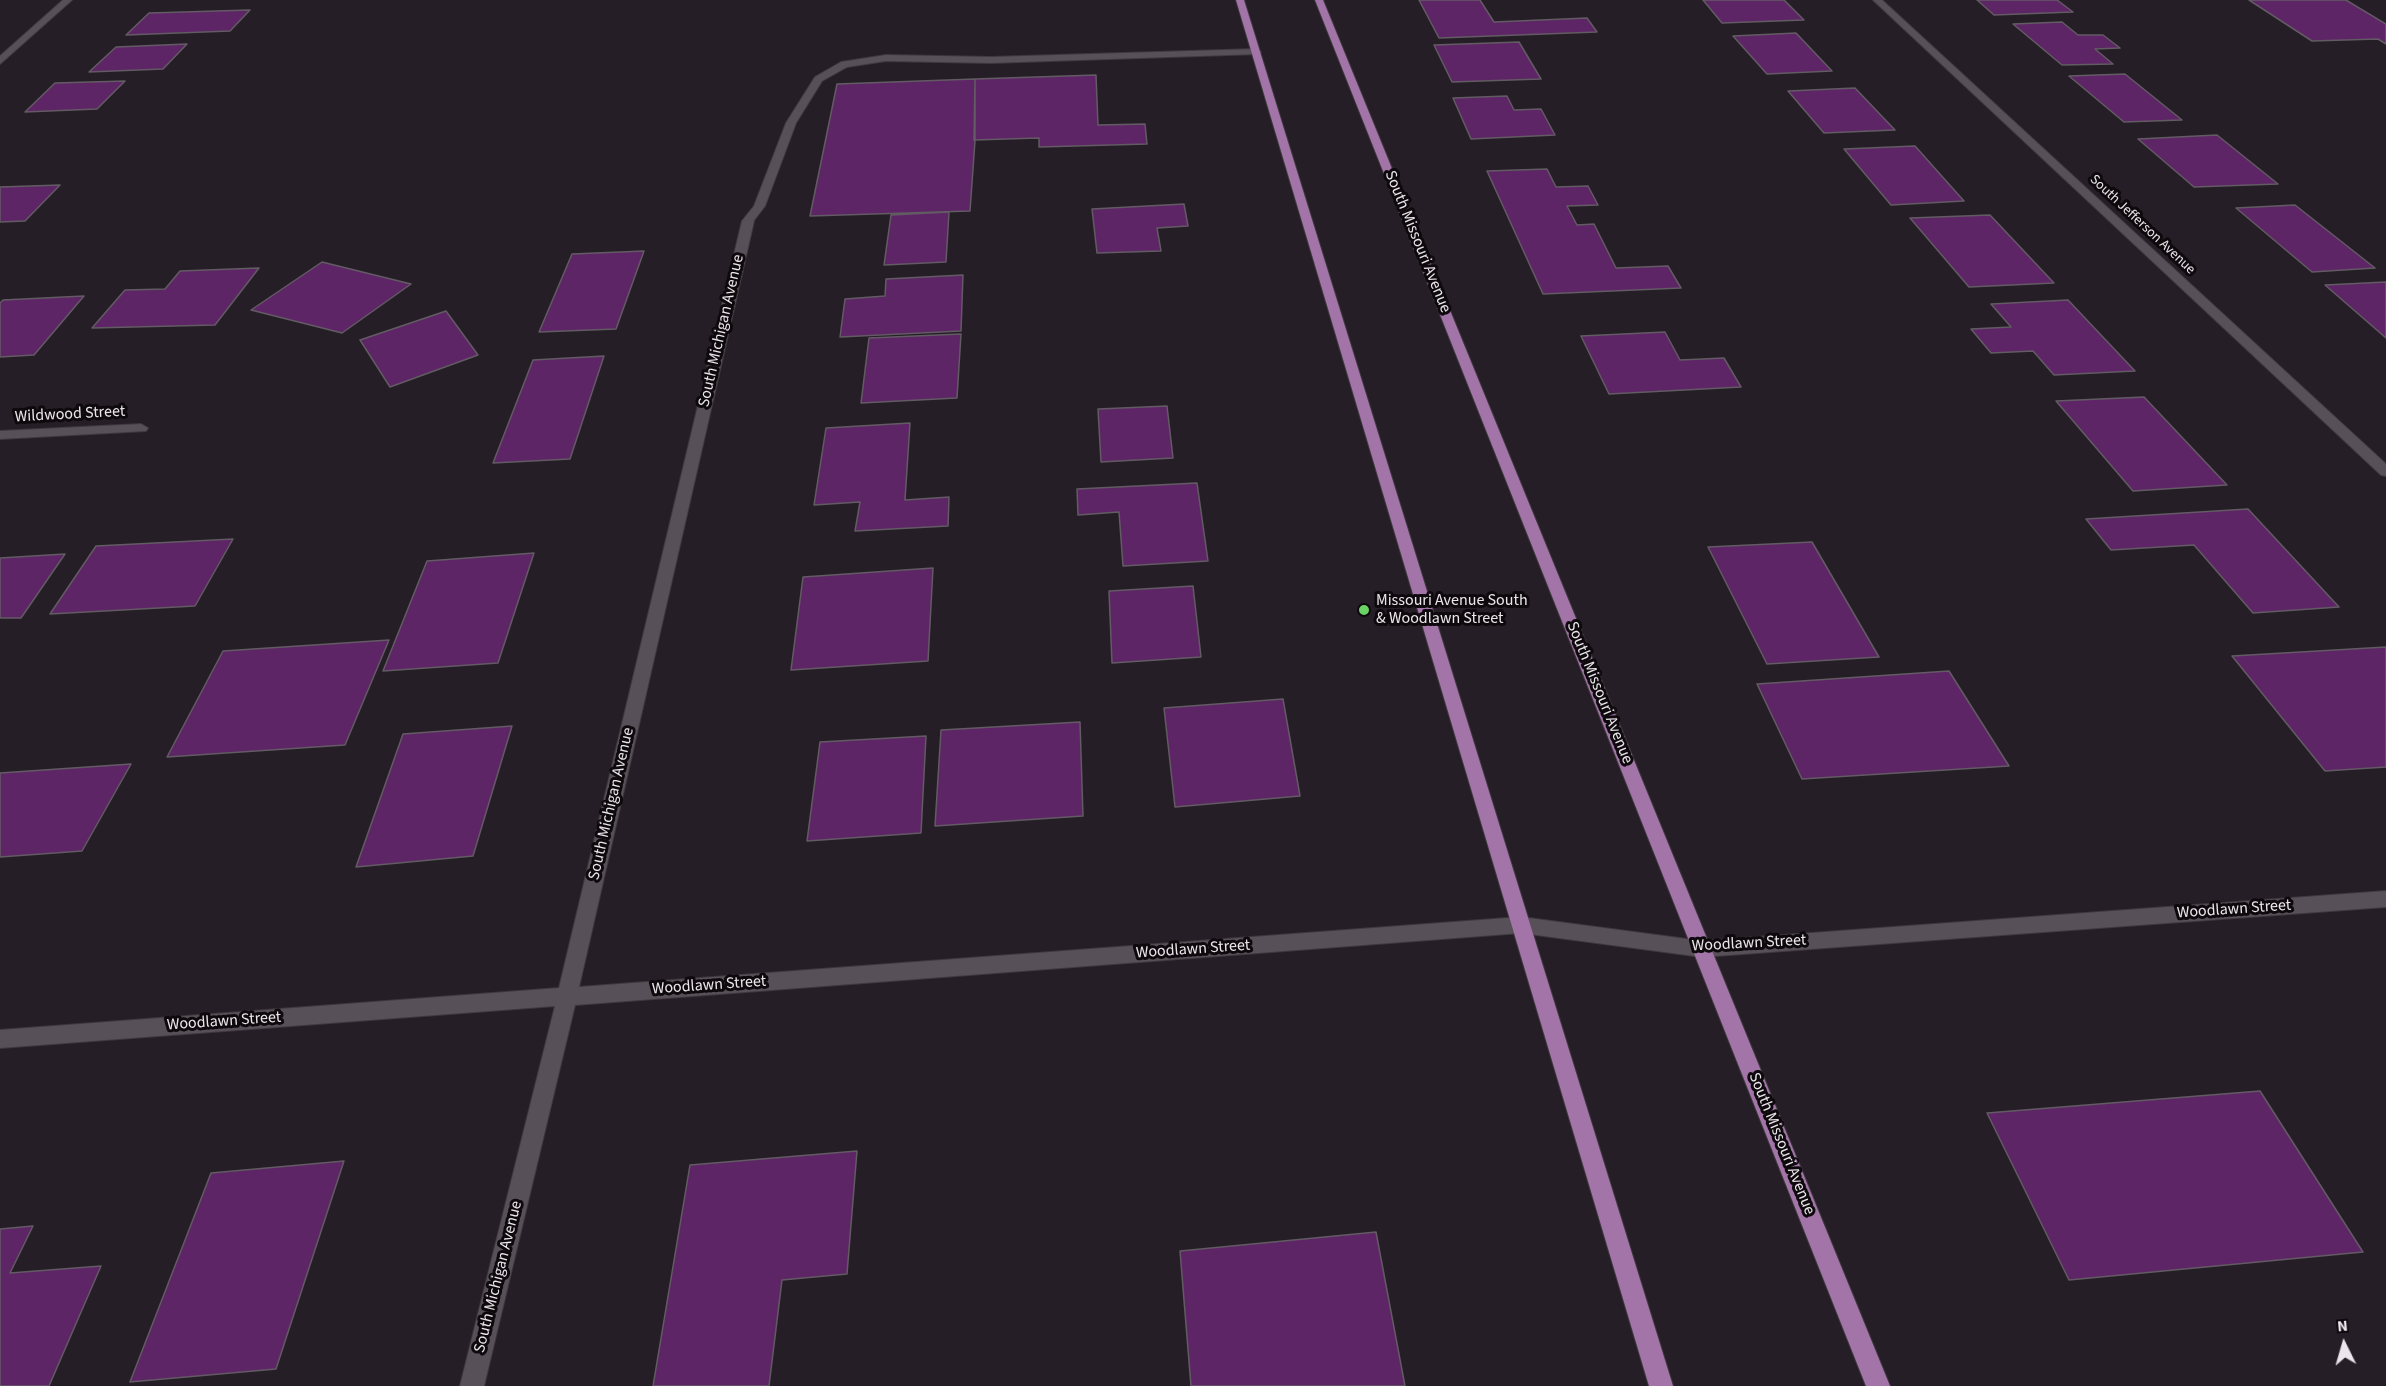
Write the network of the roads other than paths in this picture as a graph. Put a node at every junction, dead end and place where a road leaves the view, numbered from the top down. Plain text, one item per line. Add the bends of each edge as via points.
1 (68, 0) edge
2 (1240, 0) edge
3 (1319, 0) edge
4 (1877, 0) edge
5 (1256, 52) junction
6 (0, 61) edge
7 (141, 428) dead end
8 (0, 435) edge
9 (2386, 472) edge
10 (2386, 899) edge
11 (1521, 925) junction
12 (1702, 949) junction
13 (567, 997) junction
14 (0, 1039) edge
15 (472, 1386) edge
16 (1661, 1386) edge
17 (1878, 1386) edge

1 - 6 street
2 - 5 main road
3 - 12 main road, South Missouri Avenue
4 - 9 street, South Jefferson Avenue
5 - 11 main road
5 - 13 street, South Michigan Avenue via 991,60 886,58 844,64 818,79 791,123 759,206 748,221
7 - 8 street, Wildwood Street
10 - 12 street, Woodlawn Street
11 - 12 street, Woodlawn Street
11 - 13 street, Woodlawn Street
11 - 16 main road
12 - 17 main road, South Missouri Avenue
13 - 14 street, Woodlawn Street
13 - 15 street, South Michigan Avenue

